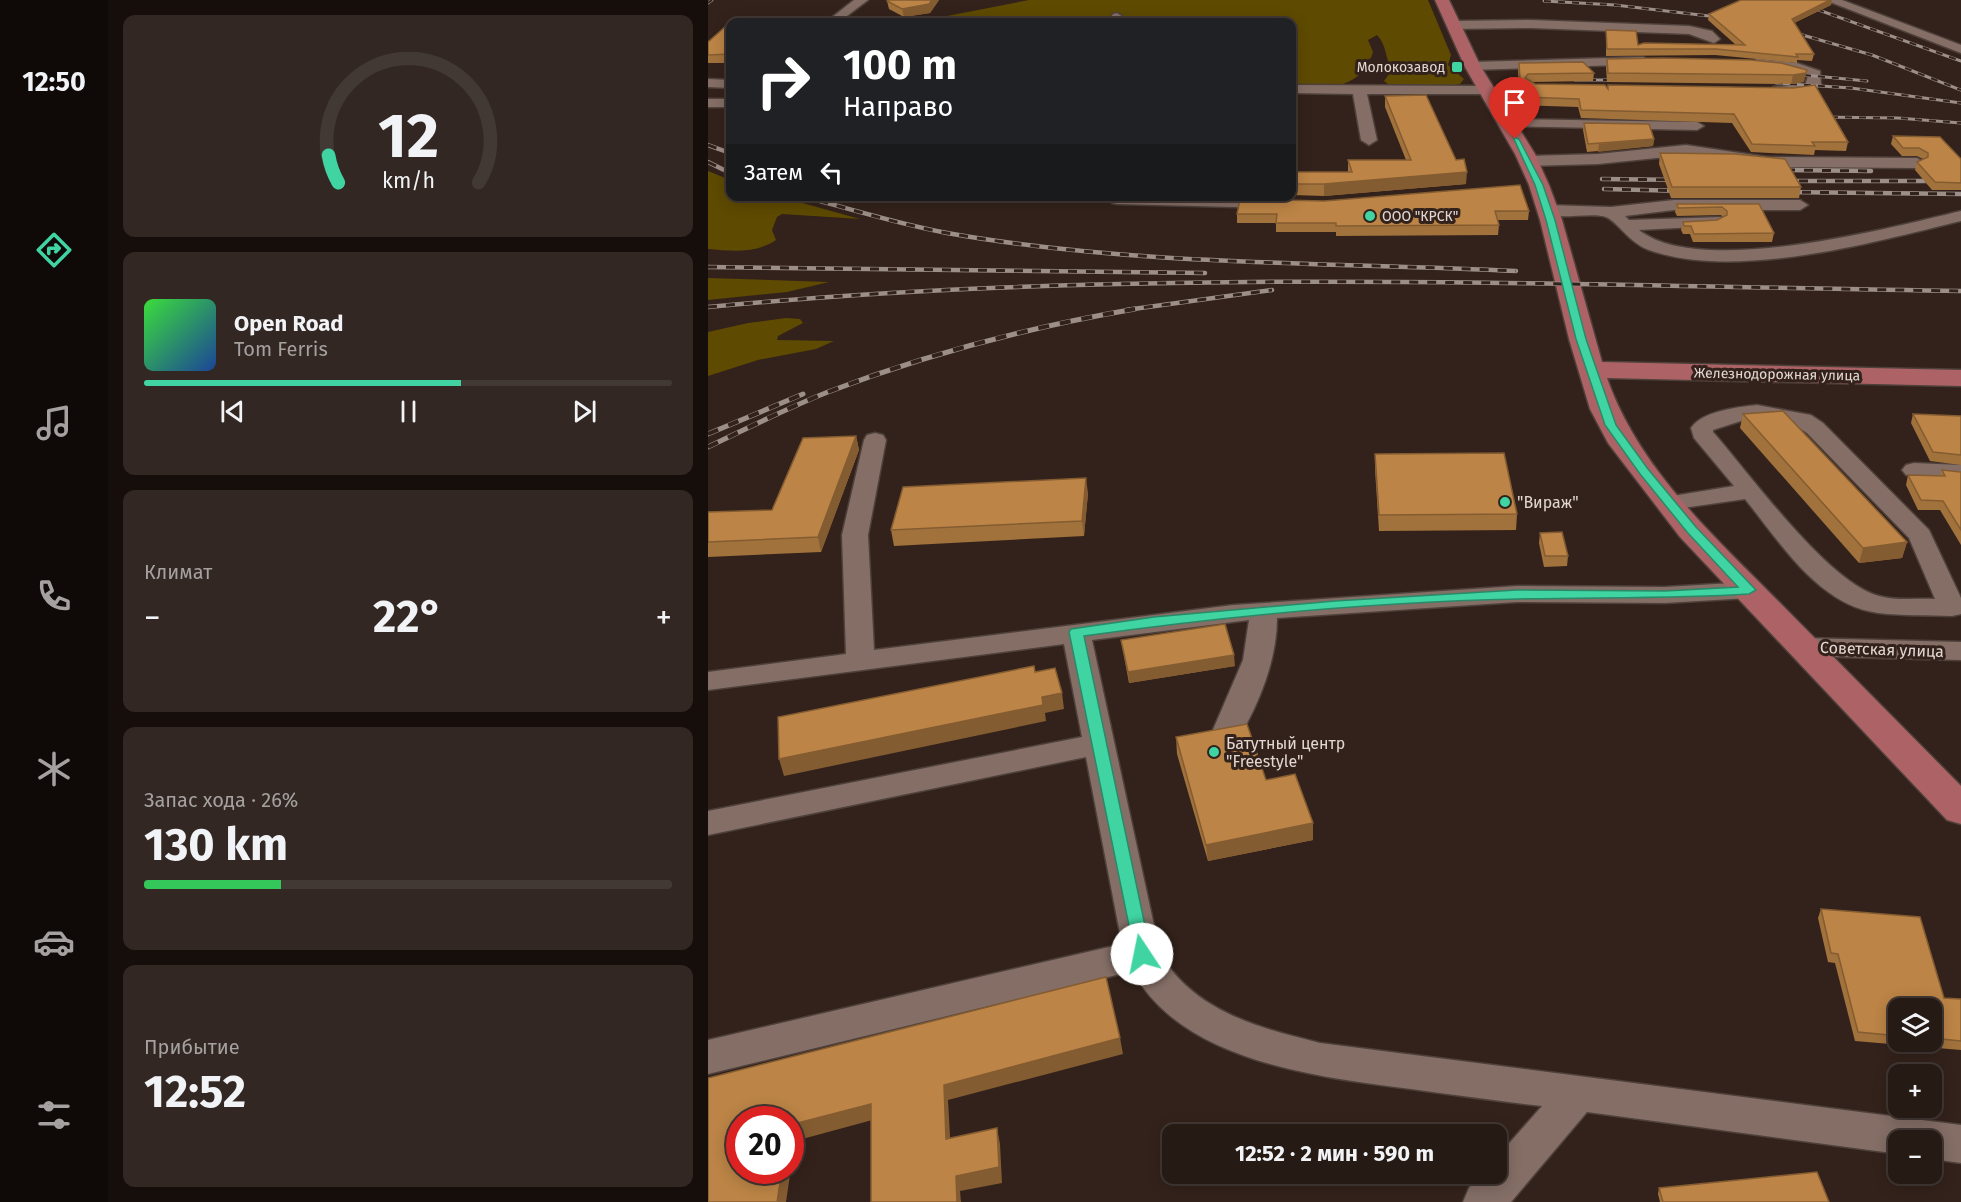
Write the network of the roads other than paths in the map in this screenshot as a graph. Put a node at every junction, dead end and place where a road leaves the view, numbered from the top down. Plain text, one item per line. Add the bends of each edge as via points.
1 (862, 0) edge
2 (1442, 0) edge
3 (1831, 0) edge
4 (837, 18) edge
5 (1453, 25) junction
6 (1714, 39) dead end
7 (1961, 47) edge
8 (1656, 61) edge
9 (1746, 63) edge
10 (1472, 66) junction
11 (708, 83) edge
12 (726, 84) edge
13 (1296, 89) edge
14 (1359, 90) junction
15 (1485, 90) junction
16 (1767, 90) edge
17 (708, 103) edge
18 (726, 103) edge
19 (1506, 123) junction
20 (1697, 126) edge
21 (1369, 140) dead end
22 (1528, 161) junction
23 (1917, 163) edge
24 (1202, 201) edge
25 (1287, 203) edge
26 (1800, 206) edge
27 (1548, 210) junction
28 (1611, 212) junction
29 (1961, 216) edge
30 (1768, 222) edge
31 (1626, 225) junction
32 (1592, 370) junction
33 (1961, 378) edge
34 (875, 440) dead end
35 (1914, 470) dead end
36 (1961, 472) edge
37 (1751, 492) junction
38 (1669, 502) junction
39 (1749, 590) junction
40 (1263, 611) junction
41 (1957, 617) edge
42 (1076, 632) junction
43 (1803, 647) junction
44 (1961, 651) edge
45 (860, 659) junction
46 (708, 681) edge
47 (1227, 732) edge
48 (1101, 744) junction
49 (1961, 810) edge
50 (708, 823) edge
51 (1142, 954) junction
52 (708, 1057) edge
53 (1578, 1095) junction
54 (1961, 1144) edge
55 (1484, 1202) edge

1 - 4 street
2 - 5 main road
3 - 7 street
5 - 6 street via 1689,30
5 - 10 main road
8 - 10 street
9 - 16 street via 1797,67 1810,70 1815,76 1814,85 1808,89
10 - 15 main road
11 - 12 street
13 - 14 street
14 - 15 street
14 - 21 street
15 - 19 main road
17 - 18 street
19 - 20 street
19 - 22 main road
22 - 23 street via 1686,150 1767,162
22 - 27 main road via 1533,186
24 - 25 street
26 - 28 street via 1685,205
27 - 28 street
27 - 32 main road via 1571,305
28 - 31 street
29 - 31 street via 1820,249 1757,255 1665,249 1646,243
30 - 31 street
32 - 33 main road, Железнодорожная улица
32 - 38 main road via 1611,425
34 - 45 street via 855,535
35 - 36 street
37 - 38 street
37 - 41 street via 1817,570 1860,600
37 - 41 street via 1702,433 1702,428 1742,413 1803,420 1920,535
38 - 39 main road
39 - 40 street via 1675,595 1517,594
39 - 43 main road
40 - 42 street
40 - 47 street via 1263,643 1257,666
42 - 45 street
42 - 48 street
43 - 44 street, Советская улица
43 - 49 main road
45 - 46 street
48 - 50 street
48 - 51 street
51 - 52 street
51 - 53 street via 1160,985 1182,1005 1219,1028 1259,1044 1320,1060
53 - 54 street via 1860,1128
53 - 55 street

